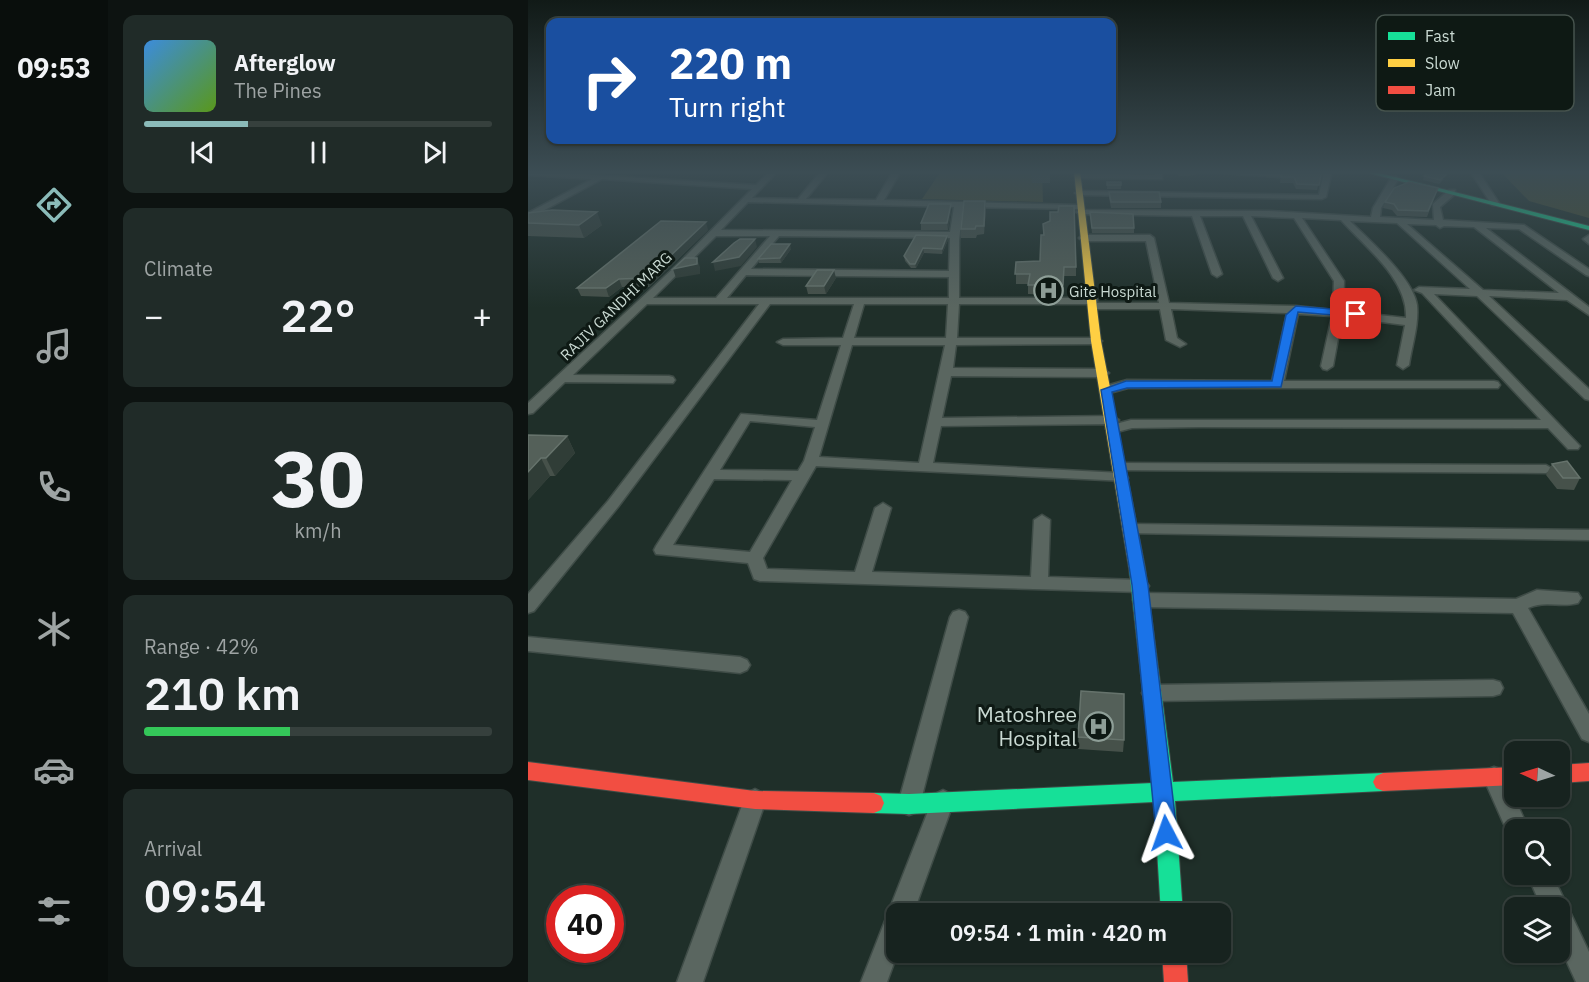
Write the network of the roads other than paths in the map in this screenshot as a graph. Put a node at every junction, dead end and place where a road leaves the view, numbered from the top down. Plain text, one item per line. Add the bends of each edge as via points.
1 (729, 217) edge
2 (957, 217) edge
3 (1081, 217) edge
4 (1197, 217) edge
5 (1247, 217) edge
6 (1297, 217) edge
7 (1309, 217) edge
8 (1376, 217) edge
9 (1437, 217) edge
10 (1547, 217) edge
11 (1344, 219) junction
12 (1375, 221) junction
13 (1400, 222) junction
14 (1440, 225) junction
15 (1478, 226) junction
16 (1589, 228) edge
17 (714, 233) junction
18 (777, 233) junction
19 (953, 235) junction
20 (1083, 237) junction
21 (744, 273) junction
22 (1589, 273) edge
23 (952, 274) junction
24 (1216, 274) dead end
25 (1278, 278) dead end
26 (1425, 290) junction
27 (1407, 291) junction
28 (1479, 292) junction
29 (1570, 297) junction
30 (645, 301) junction
31 (719, 301) junction
32 (767, 301) junction
33 (860, 301) junction
34 (953, 301) junction
35 (1093, 304) junction
36 (1165, 305) junction
37 (1296, 309) junction
38 (1338, 312) junction
39 (1589, 312) edge
40 (1410, 322) junction
41 (951, 341) junction
42 (1096, 341) junction
43 (783, 342) dead end
44 (847, 342) junction
45 (1180, 344) dead end
46 (1403, 365) dead end
47 (1327, 366) dead end
48 (945, 372) junction
49 (1104, 373) junction
50 (562, 378) junction
51 (669, 380) dead end
52 (1277, 384) junction
53 (1494, 385) dead end
54 (1106, 390) junction
55 (1589, 396) edge
56 (528, 410) edge
57 (934, 422) junction
58 (822, 424) junction
59 (1552, 424) junction
60 (1112, 425) junction
61 (1573, 446) dead end
62 (811, 461) junction
63 (925, 468) junction
64 (1546, 469) dead end
65 (1120, 473) junction
66 (710, 474) junction
67 (802, 476) junction
68 (883, 508) dead end
69 (1042, 520) dead end
70 (1131, 529) junction
71 (1589, 535) edge
72 (755, 558) junction
73 (862, 578) junction
74 (1039, 583) junction
75 (1141, 593) junction
76 (1572, 598) dead end
77 (528, 606) edge
78 (1518, 606) junction
79 (959, 617) dead end
80 (528, 644) edge
81 (740, 665) dead end
82 (1493, 688) dead end
83 (1152, 693) junction
84 (1589, 733) edge
85 (1589, 772) edge
86 (1570, 773) edge
87 (531, 776) edge
88 (1504, 776) edge
89 (1164, 793) junction
90 (755, 800) junction
91 (943, 801) junction
92 (909, 804) junction
93 (904, 903) edge
94 (1171, 903) edge
95 (1570, 940) edge
96 (886, 951) edge
97 (1175, 963) edge
98 (1589, 981) edge
99 (690, 982) edge
100 (874, 982) edge
101 (1176, 982) edge

1 - 17 street, RAJIV GANDHI MARG
2 - 19 street
3 - 20 street
4 - 24 street
5 - 25 street
6 - 38 street via 1339,280
7 - 11 street
8 - 12 street
9 - 14 street
10 - 16 street
11 - 12 street
11 - 27 street
12 - 13 street
13 - 14 street
13 - 28 street
14 - 15 street
15 - 22 street via 1521,227
15 - 29 street
17 - 18 street
17 - 30 street, RAJIV GANDHI MARG
18 - 19 street
18 - 21 street
19 - 23 street
20 - 35 street
20 - 36 street via 1150,238
21 - 23 street
21 - 31 street
23 - 34 street
26 - 27 street
26 - 28 street
26 - 59 street
27 - 40 street via 1411,298
28 - 29 street
28 - 55 street
29 - 39 street
30 - 31 street
30 - 50 street, RAJIV GANDHI MARG
31 - 32 street
32 - 33 street
32 - 77 street via 613,504
33 - 34 street
33 - 44 street
34 - 35 street
34 - 41 street
35 - 36 street
35 - 42 street
36 - 37 street
36 - 45 street via 1172,340
37 - 38 street
37 - 52 street via 1291,315
38 - 40 street
38 - 47 street
40 - 46 street
41 - 42 street
41 - 44 street
41 - 48 street
42 - 49 street
43 - 44 street
44 - 58 street
48 - 49 street
48 - 57 street
49 - 54 street
50 - 51 street
50 - 56 street, RAJIV GANDHI MARG
52 - 53 street
52 - 54 street via 1126,384
54 - 60 street
57 - 60 street
57 - 63 street
58 - 62 street
58 - 66 street via 746,417
59 - 60 street
59 - 61 street
60 - 65 street
62 - 63 street
62 - 67 street
63 - 65 street
64 - 65 street
65 - 70 street
66 - 67 street
66 - 72 street via 662,550
67 - 72 street
68 - 73 street
69 - 74 street
70 - 71 street
70 - 75 street
72 - 73 street via 760,575
73 - 74 street
74 - 75 street
75 - 78 street
75 - 83 street
76 - 78 street via 1537,596
78 - 84 street
79 - 92 street
80 - 81 street
82 - 83 street
83 - 89 street
85 - 86 street
87 - 90 street
88 - 89 street
89 - 91 street
89 - 94 street
90 - 92 street
90 - 99 street
91 - 92 street
91 - 93 street
95 - 98 street
96 - 100 street
97 - 101 street

